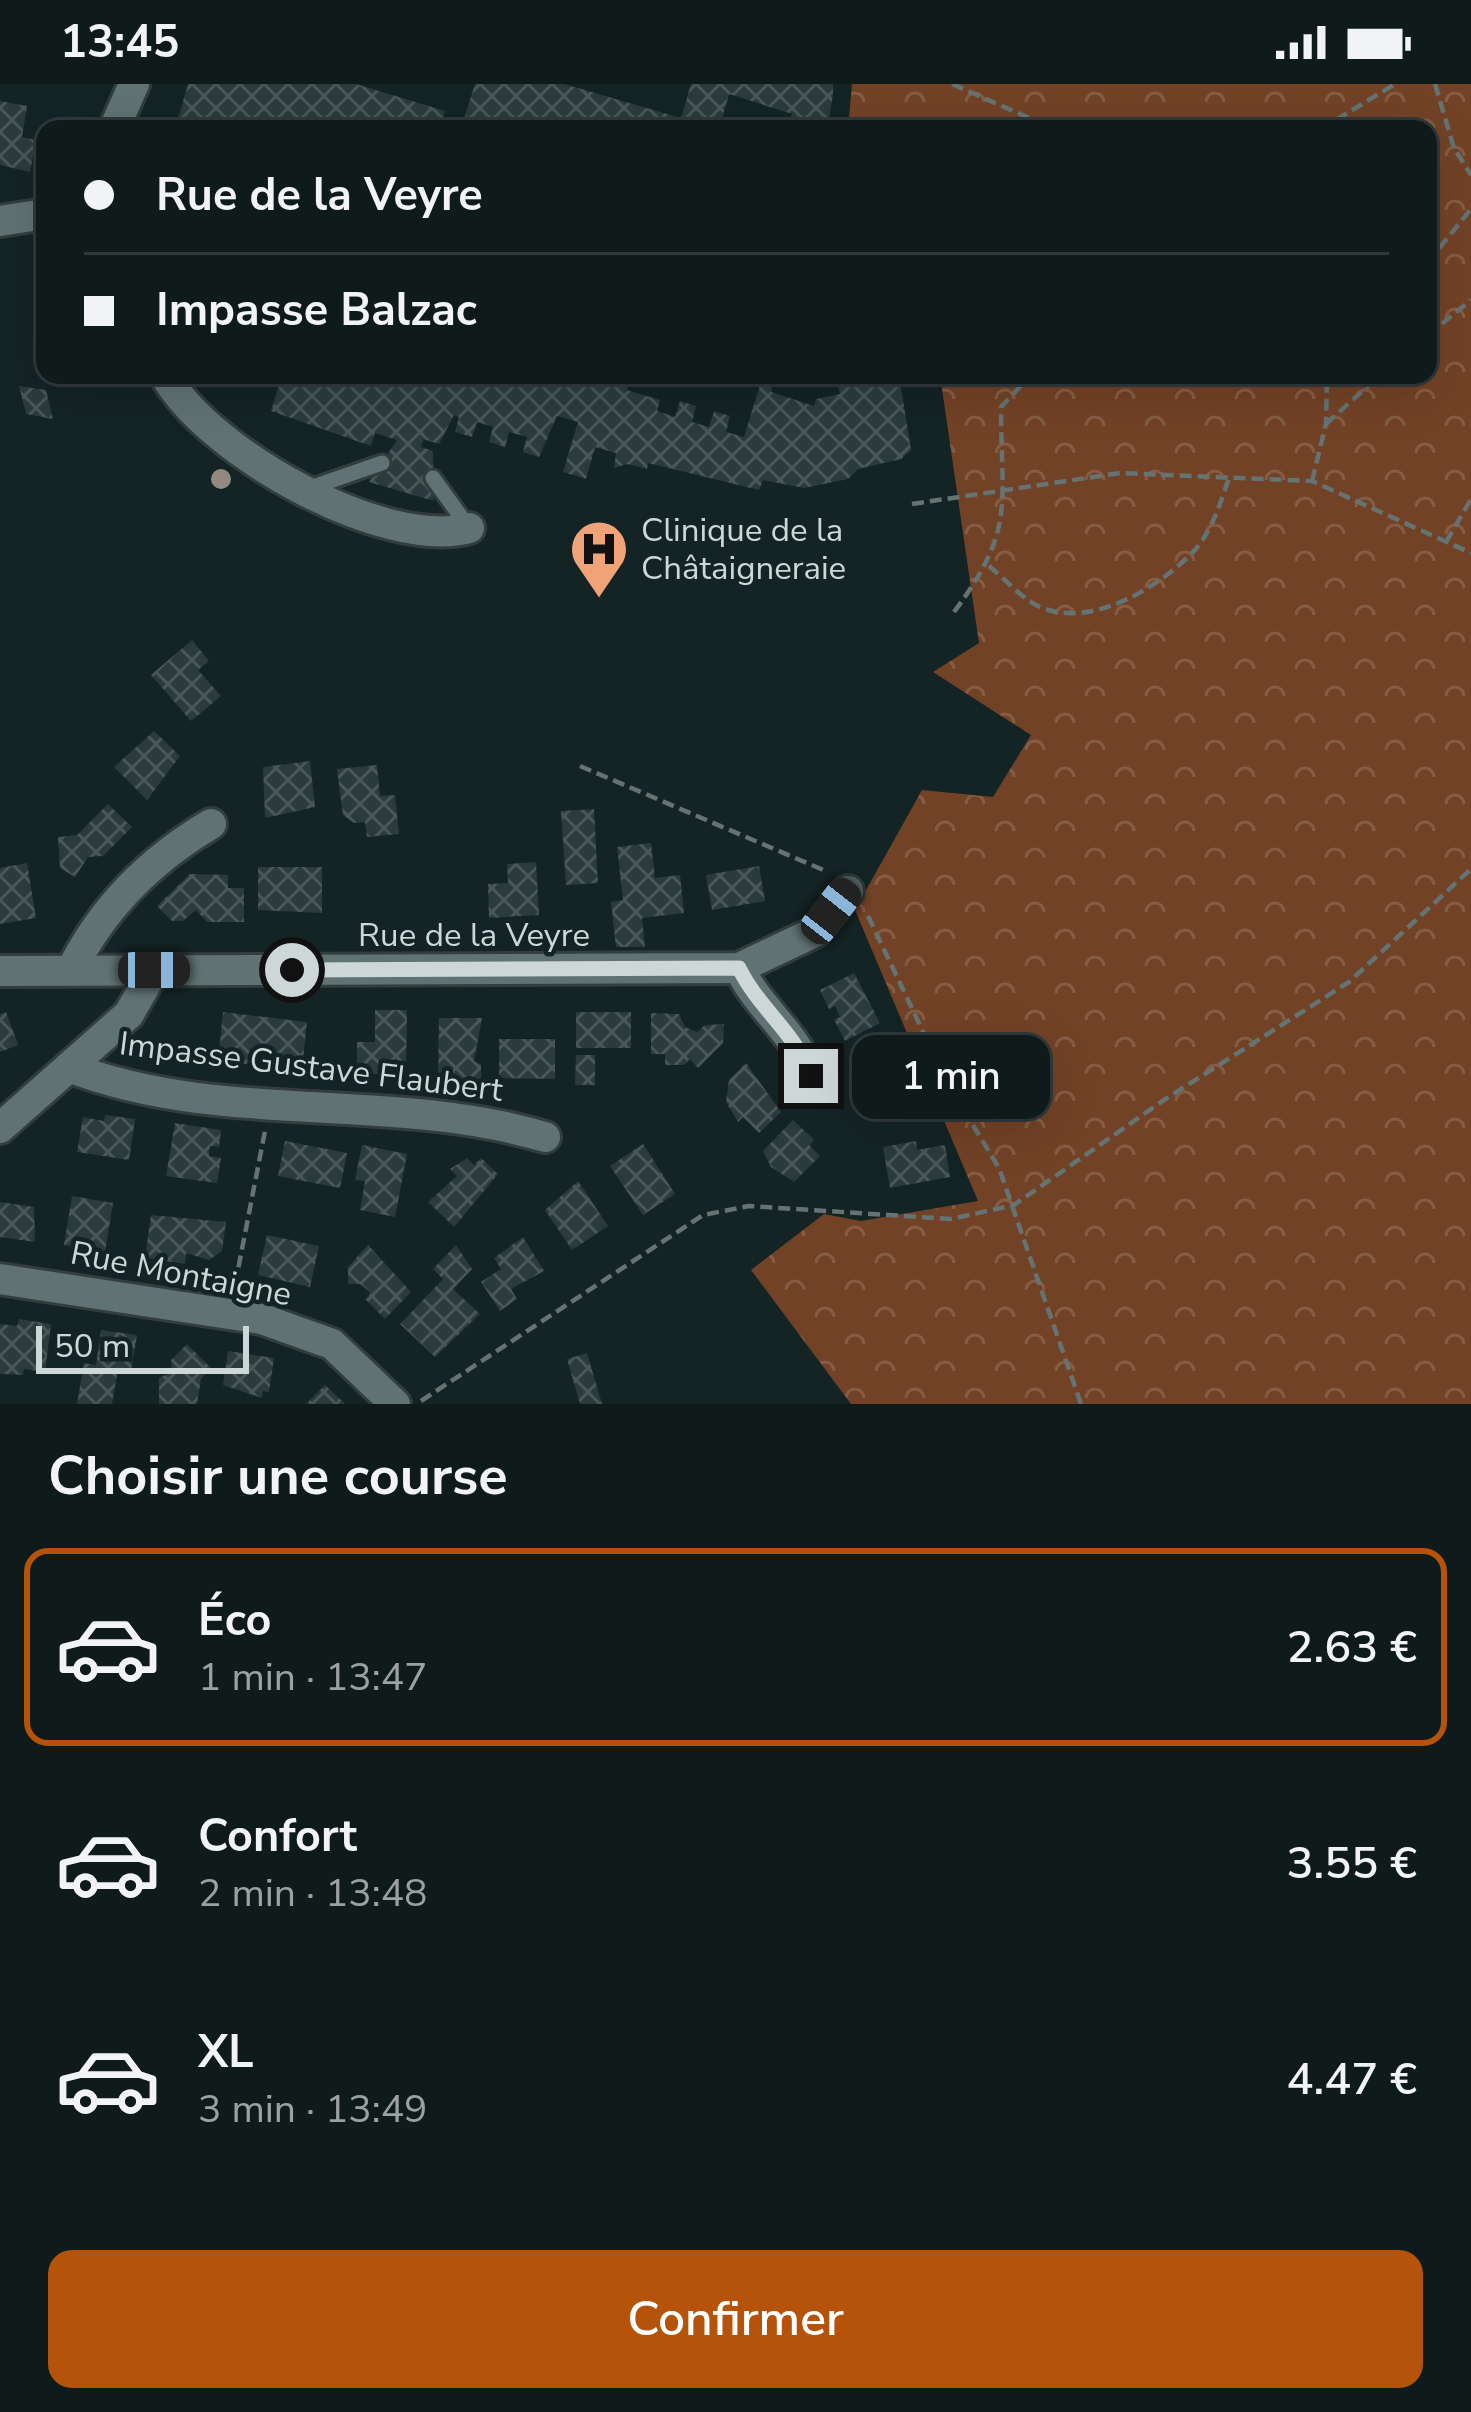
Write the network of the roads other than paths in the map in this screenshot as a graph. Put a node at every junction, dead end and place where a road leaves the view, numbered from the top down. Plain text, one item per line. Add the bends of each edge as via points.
1 (134, 84) edge
2 (118, 120) edge
3 (36, 215) edge
4 (0, 221) edge
5 (171, 384) edge
6 (382, 463) dead end
7 (433, 478) dead end
8 (307, 489) junction
9 (469, 528) joint
10 (211, 824) dead end
11 (848, 891) road end
12 (739, 968) junction
13 (72, 969) junction
14 (0, 970) edge
15 (154, 970) junction
16 (69, 1067) junction
17 (811, 1076) dead end
18 (0, 1128) edge
19 (545, 1137) dead end
20 (0, 1279) edge
21 (395, 1404) edge

1 - 2 street
3 - 4 street
5 - 8 street via 191,412 254,466
6 - 8 lane
7 - 9 lane
8 - 9 street via 389,524
10 - 13 street via 169,849 93,926
11 - 12 street, Rue de la Veyre via 815,932
12 - 15 street, Rue de la Veyre
12 - 17 street via 801,1047
13 - 14 street, Rue de la Veyre
13 - 15 street, Rue de la Veyre
15 - 16 street via 129,1014
16 - 18 street
16 - 19 street, Impasse Gustave Flaubert via 115,1085 270,1106 493,1121
20 - 21 street, Rue Montaigne via 262,1319 332,1344

